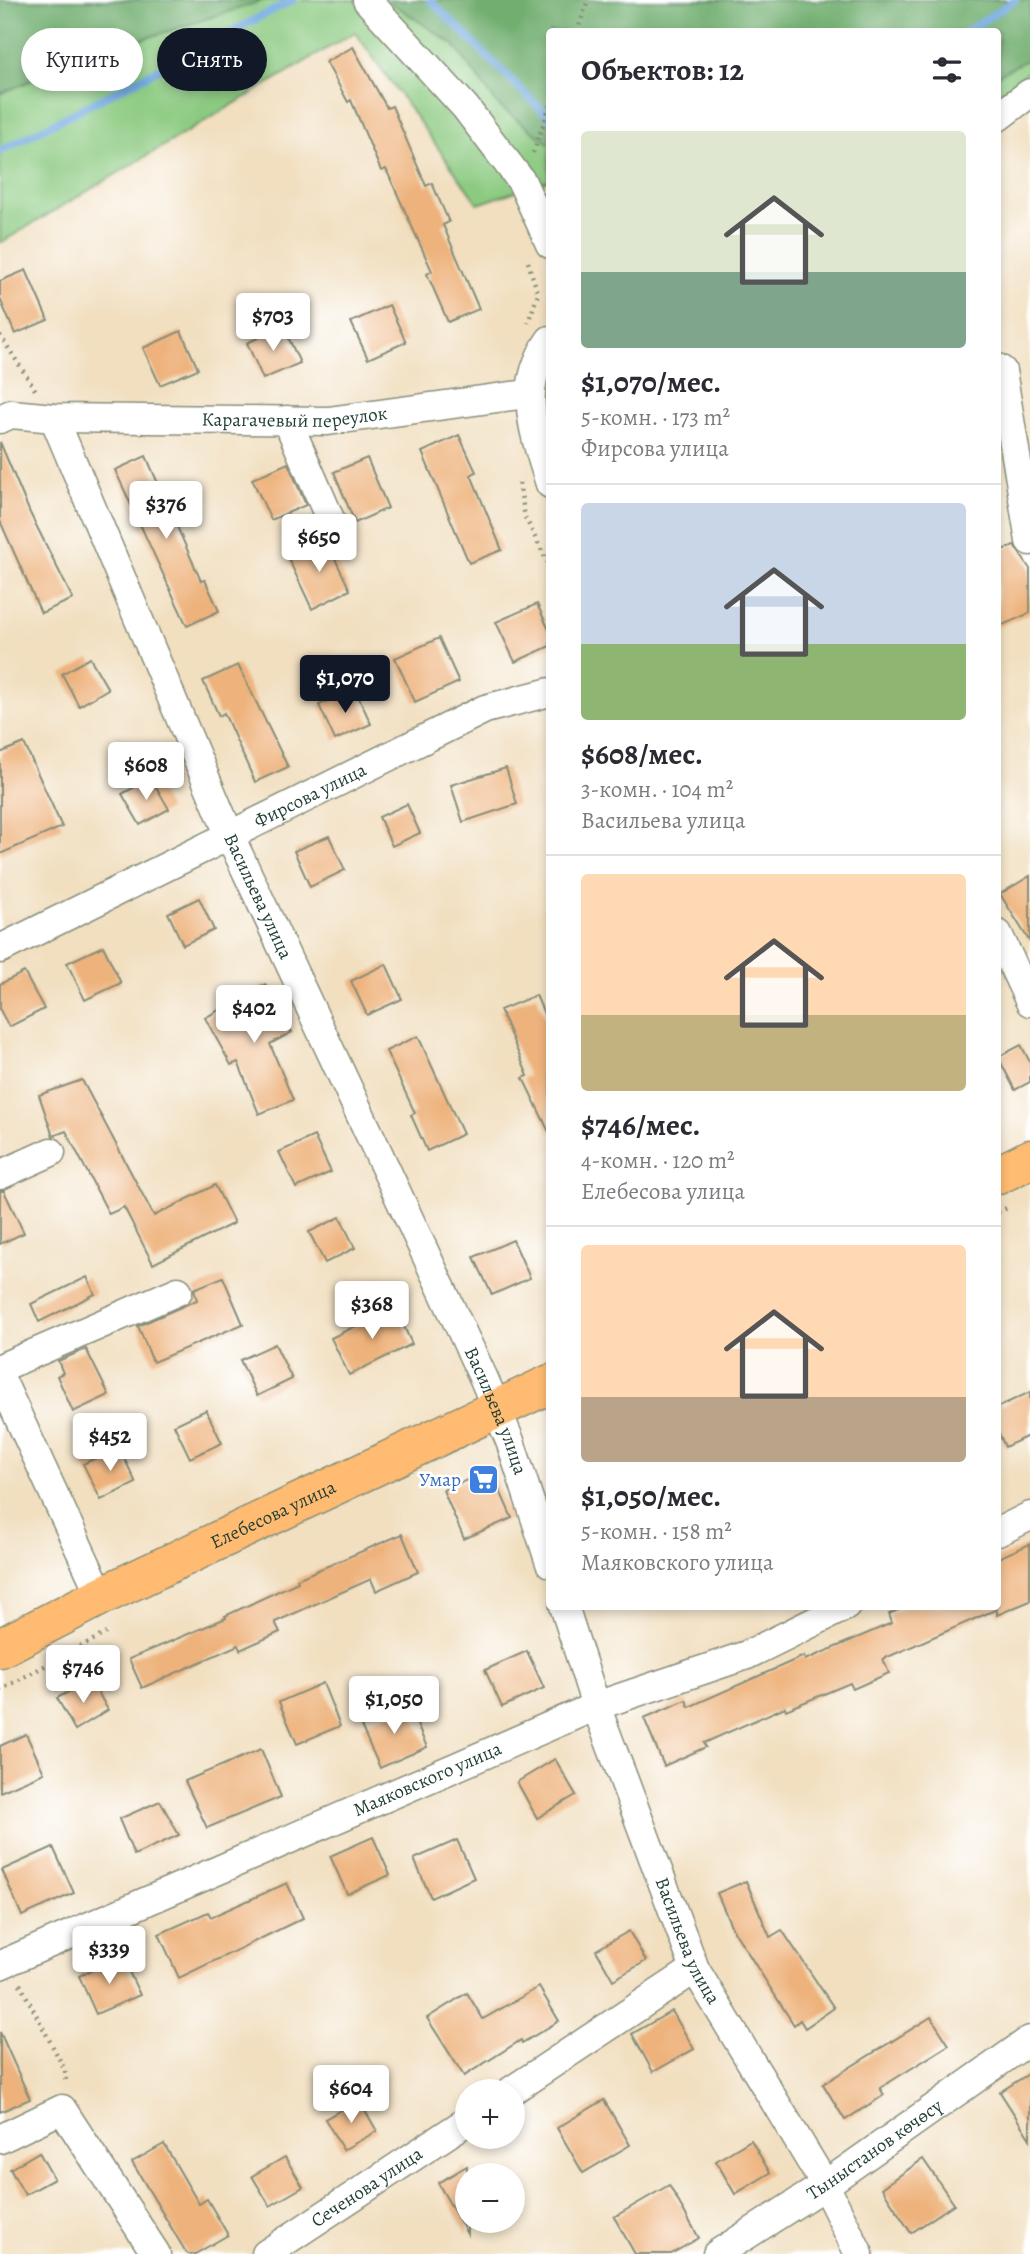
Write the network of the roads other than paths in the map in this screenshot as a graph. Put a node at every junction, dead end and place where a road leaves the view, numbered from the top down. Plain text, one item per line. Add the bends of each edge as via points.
1 (367, 0) edge
2 (1030, 93) edge
3 (1001, 115) edge
4 (538, 250) edge
5 (537, 336) edge
6 (1001, 370) edge
7 (527, 394) junction
8 (54, 418) junction
9 (0, 419) edge
10 (287, 421) junction
11 (546, 468) edge
12 (330, 519) dead end
13 (1030, 541) edge
14 (546, 693) edge
15 (229, 834) junction
16 (1001, 940) edge
17 (0, 949) edge
18 (1030, 1002) edge
19 (51, 1152) dead end
20 (1030, 1159) edge
21 (1001, 1174) edge
22 (0, 1175) edge
23 (178, 1291) dead end
24 (0, 1368) edge
25 (0, 1377) edge
26 (546, 1386) edge
27 (496, 1409) junction
28 (1030, 1516) edge
29 (1001, 1530) edge
30 (546, 1552) edge
31 (101, 1596) junction
32 (565, 1610) edge
33 (838, 1610) edge
34 (0, 1648) edge
35 (596, 1706) junction
36 (5, 1963) edge
37 (695, 1969) junction
38 (1030, 2040) edge
39 (525, 2082) edge
40 (455, 2128) edge
41 (0, 2139) edge
42 (825, 2185) junction
43 (156, 2254) edge
44 (266, 2254) edge
45 (717, 2254) edge
46 (859, 2254) edge

1 - 4 street via 466,107 522,182
2 - 3 street
5 - 7 street via 540,353
6 - 13 street
7 - 10 street, Карагачевый переулок via 328,421
7 - 11 street
8 - 9 street, Карагачевый переулок via 11,414
8 - 10 street, Карагачевый переулок
8 - 15 street, Васильева улица
10 - 12 street
14 - 15 street, Фирсова улица via 485,709
15 - 17 street, Фирсова улица
15 - 27 street, Васильева улица
16 - 18 street
19 - 22 street
20 - 21 main road
23 - 24 street
25 - 31 street
26 - 27 main road, Елебесова улица
27 - 30 street, Васильева улица
27 - 31 main road, Елебесова улица
28 - 29 street
31 - 34 main road, Елебесова улица
32 - 35 street, Васильева улица
33 - 35 street, Маяковского улица via 747,1656
35 - 36 street, Маяковского улица
35 - 37 street, Васильева улица
37 - 39 street
37 - 42 street, Васильева улица
38 - 42 street, Тыныстанов көчөсү
40 - 44 street, Сеченова улица
41 - 43 street via 62,2109
42 - 45 street, Тыныстанов көчөсү
42 - 46 street, Васильева улица

